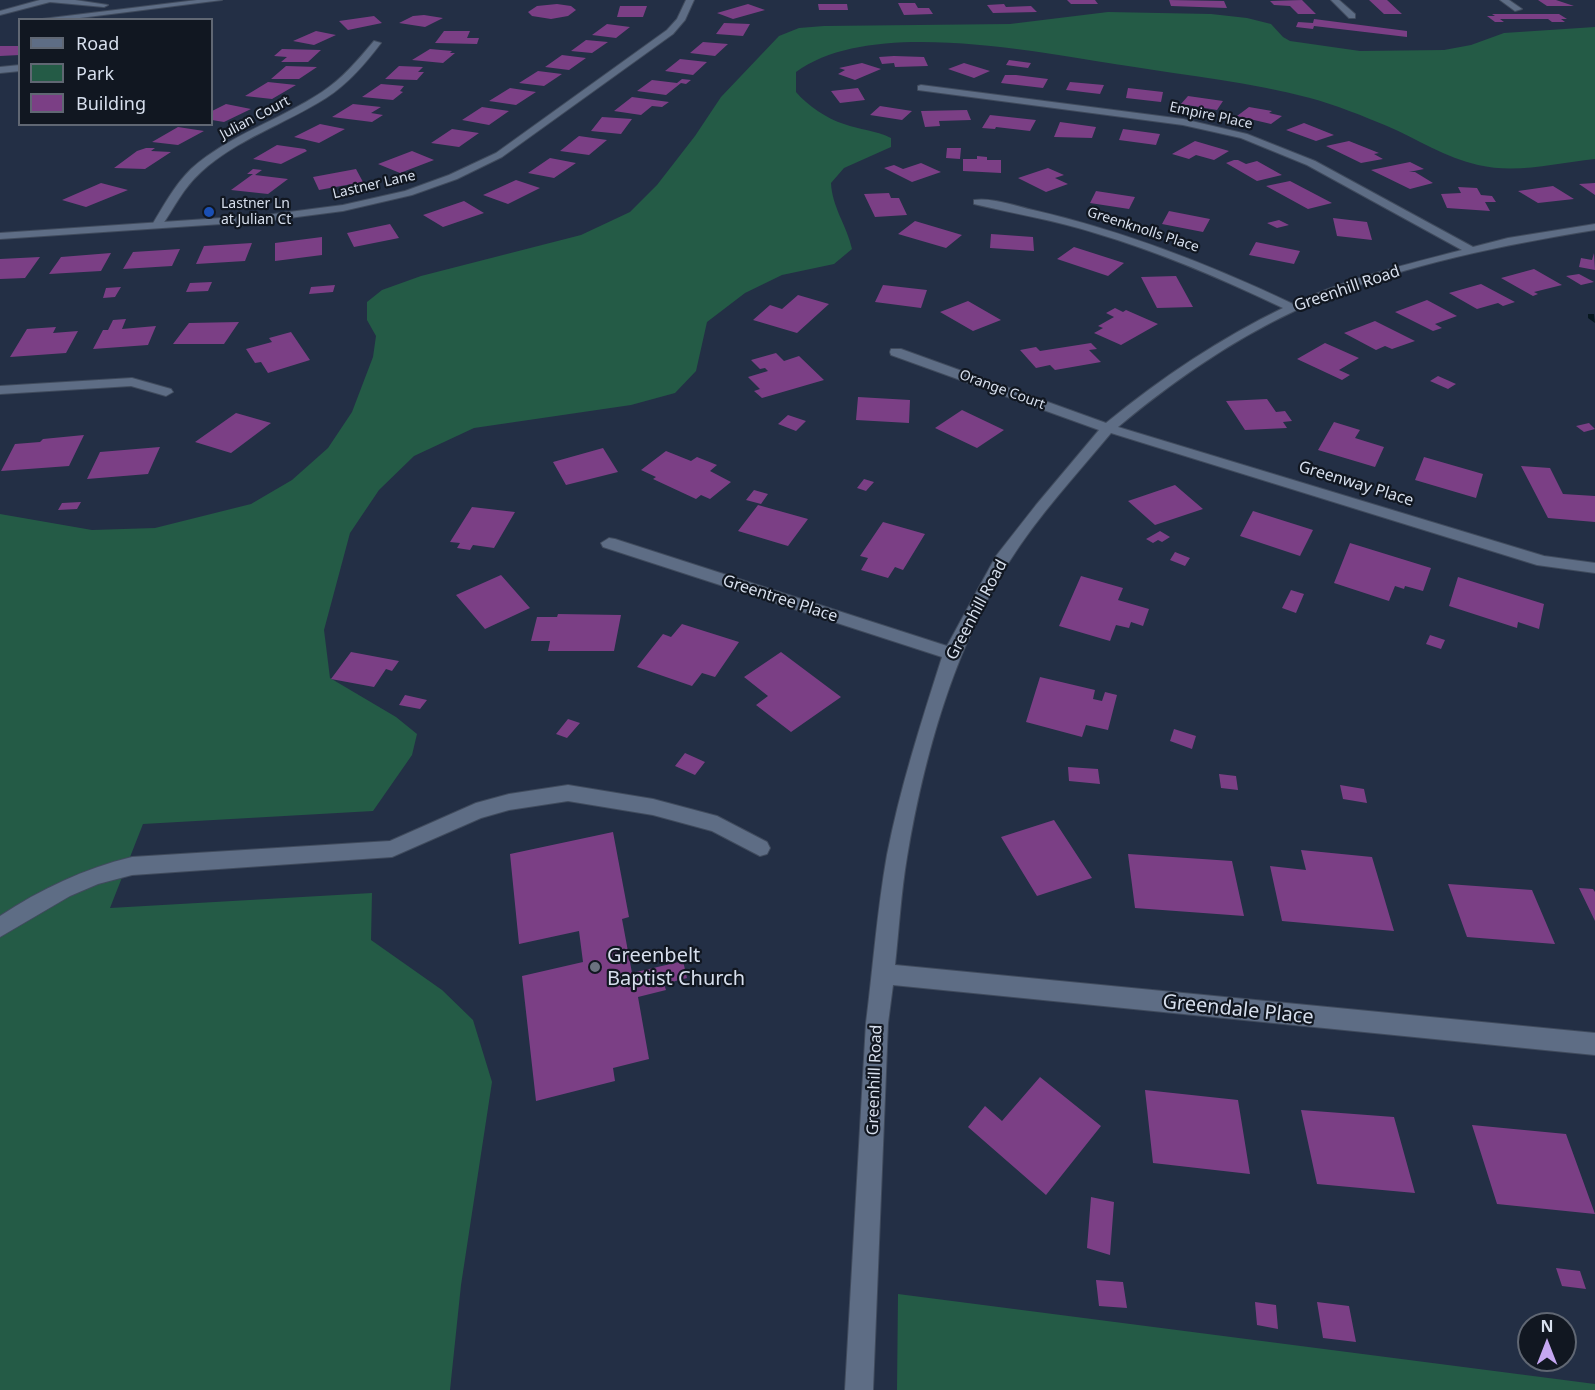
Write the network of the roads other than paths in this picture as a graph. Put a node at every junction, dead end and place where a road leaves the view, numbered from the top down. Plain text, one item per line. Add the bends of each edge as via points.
1 (50, 0) edge
2 (135, 0) edge
3 (218, 0) edge
4 (690, 0) edge
5 (1335, 0) edge
6 (1504, 0) edge
7 (1518, 9) dead end
8 (117, 10) junction
9 (0, 12) edge
10 (1352, 15) dead end
11 (54, 18) edge
12 (377, 44) dead end
13 (18, 68) edge
14 (0, 70) edge
15 (921, 88) dead end
16 (978, 202) dead end
17 (157, 225) junction
18 (1595, 227) edge
19 (0, 236) edge
20 (1471, 250) junction
21 (1292, 308) junction
22 (896, 352) dead end
23 (0, 390) edge
24 (165, 392) dead end
25 (1108, 428) junction
26 (609, 543) dead end
27 (1595, 568) edge
28 (952, 654) junction
29 (760, 848) dead end
30 (0, 928) edge
31 (882, 974) junction
32 (1595, 1044) edge
33 (859, 1390) edge

1 - 8 street via 93,3
1 - 9 street
2 - 8 street
3 - 8 street
4 - 17 street, Lastner Lane via 670,32 514,145 453,177 408,193 343,208
5 - 10 street
6 - 7 street
8 - 11 street
12 - 17 street, Julian Court via 325,94 204,164 180,187
13 - 14 street
15 - 20 street, Empire Place via 1183,122 1244,136 1311,163
16 - 21 street, Greenknolls Place via 1050,216 1137,241 1226,275
17 - 19 street, Lastner Lane
18 - 20 street, Greenhill Road
20 - 21 street, Greenhill Road via 1386,273
21 - 25 street, Greenhill Road via 1202,358 1158,387
22 - 25 street, Orange Court
23 - 24 street via 132,382
25 - 27 street, Greenway Place via 1543,561
25 - 28 street, Greenhill Road via 1002,560
26 - 28 street, Greentree Place
28 - 31 street, Greenhill Road via 916,769 901,834
29 - 30 street via 717,824 652,807 568,793 476,811 392,849 132,866 98,873 58,890
31 - 32 street, Greendale Place
31 - 33 street, Greenhill Road

